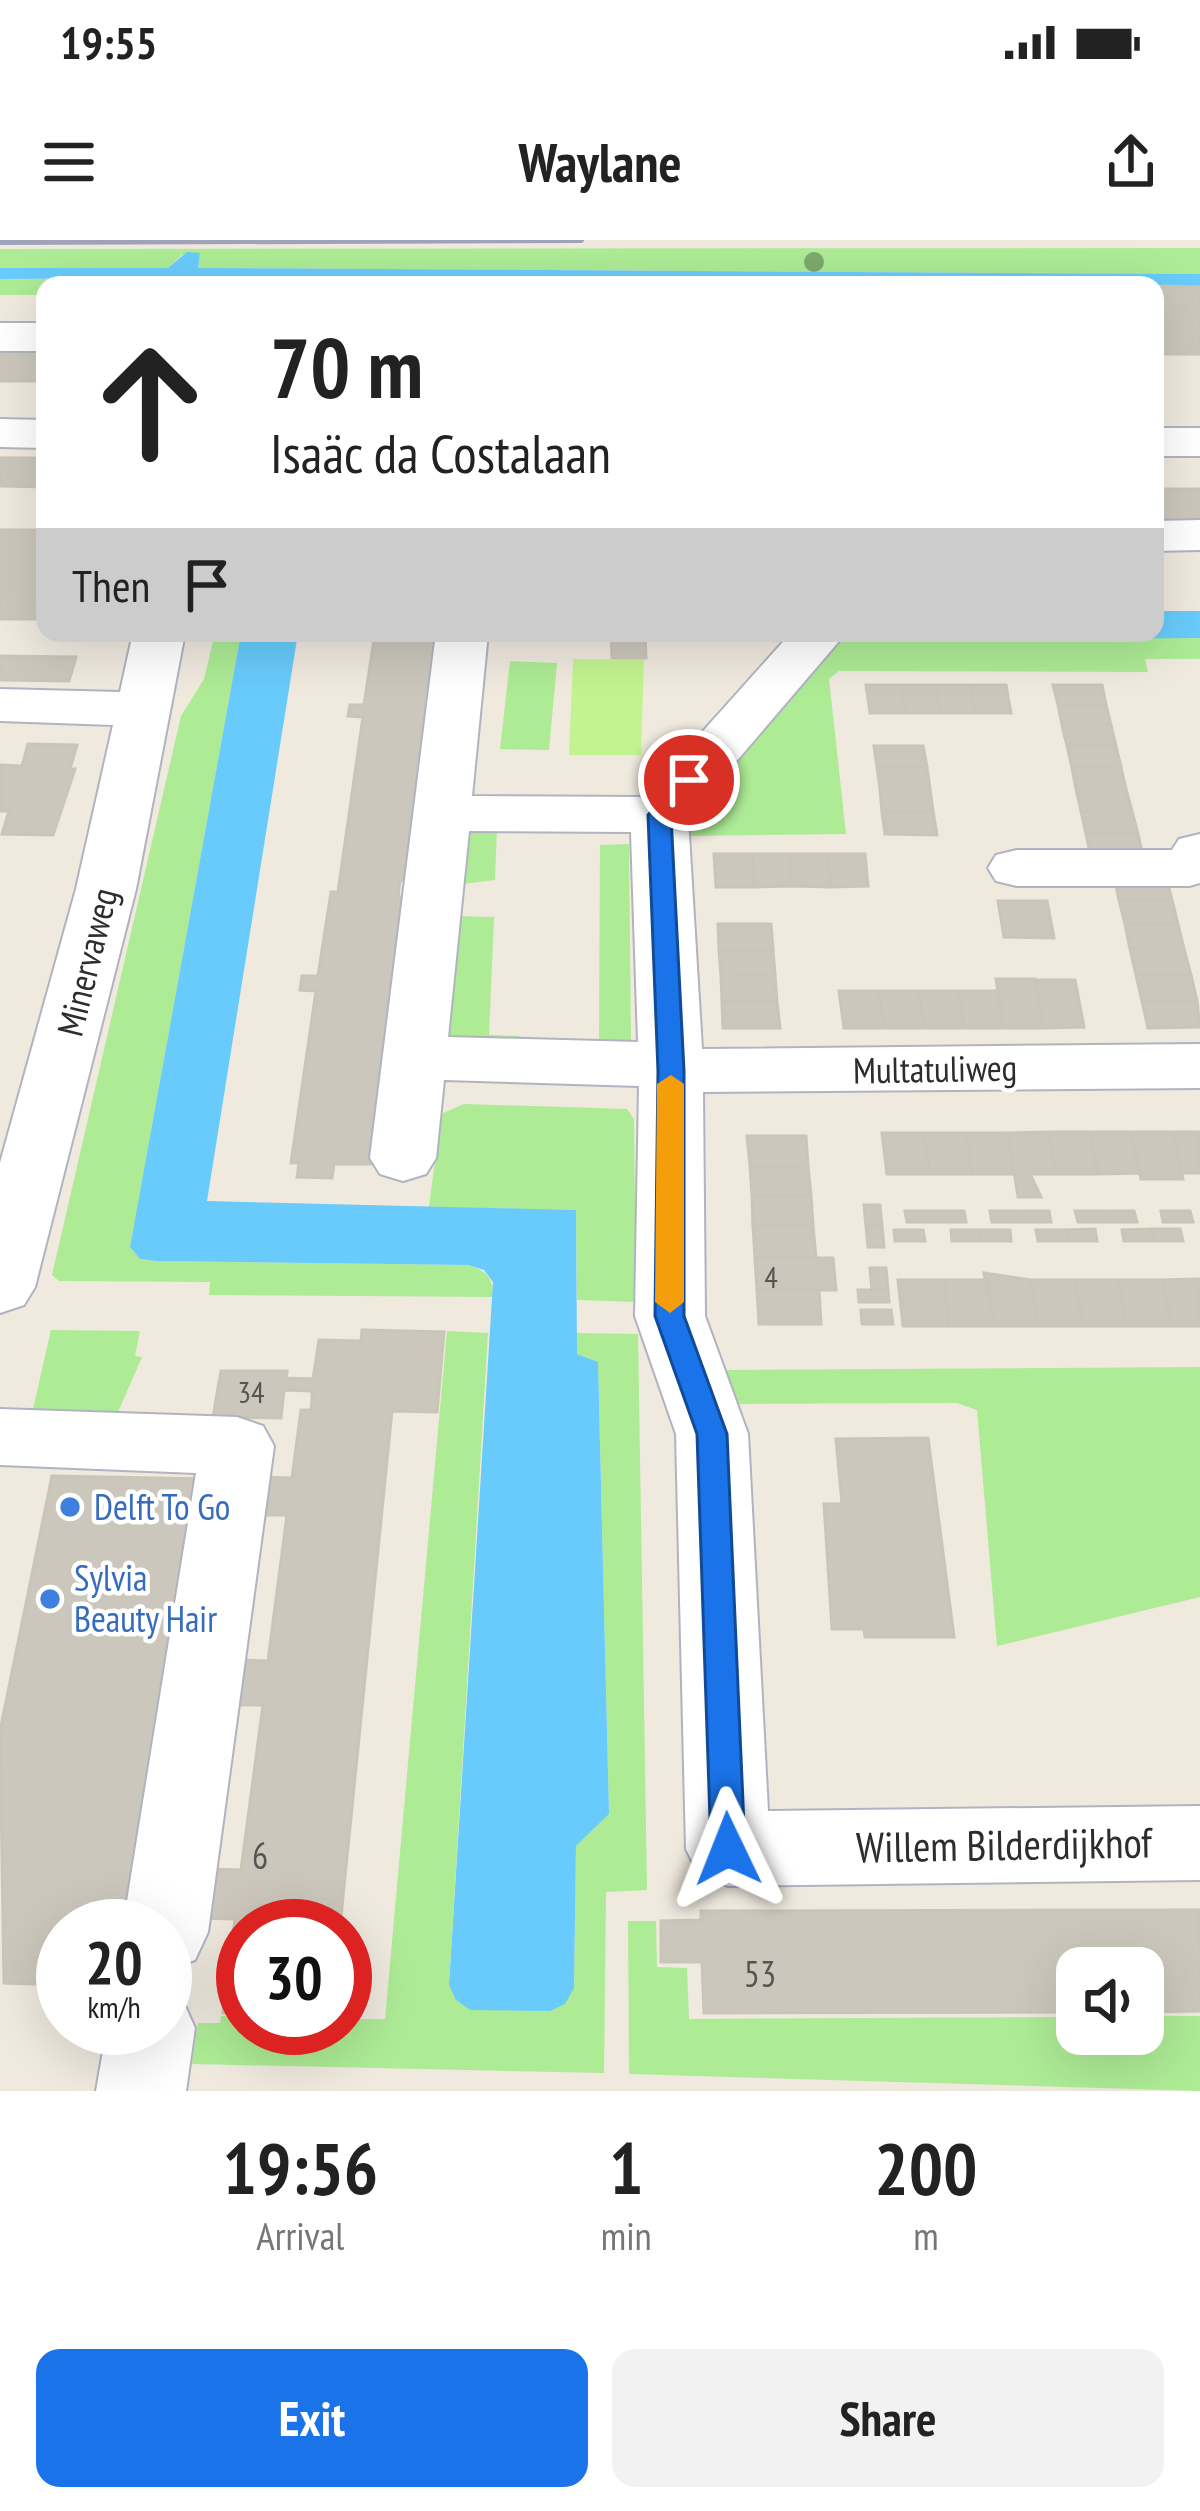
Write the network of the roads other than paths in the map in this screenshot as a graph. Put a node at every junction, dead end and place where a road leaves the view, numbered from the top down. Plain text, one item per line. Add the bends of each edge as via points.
1 (0, 300) edge
2 (36, 300) edge
3 (0, 337) edge
4 (36, 337) edge
5 (0, 433) edge
6 (36, 434) edge
7 (1164, 442) edge
8 (1200, 442) edge
9 (1164, 536) edge
10 (1200, 536) edge
11 (158, 642) edge
12 (461, 642) edge
13 (812, 642) edge
14 (0, 705) edge
15 (141, 709) junction
16 (442, 813) junction
17 (659, 815) junction
18 (1200, 852) edge
19 (1017, 868) dead end
20 (415, 1058) junction
21 (1200, 1066) edge
22 (671, 1071) junction
23 (28, 1082) edge
24 (404, 1158) dead end
25 (0, 1287) edge
26 (0, 1437) edge
27 (1200, 1843) edge
28 (170, 1899) edge
29 (147, 2055) edge
30 (142, 2091) edge

1 - 2 street
3 - 4 street
5 - 6 street
7 - 8 street
9 - 10 street
11 - 15 street, Minervaweg
12 - 16 street
13 - 17 street
14 - 15 street
15 - 23 street, Minervaweg via 106,889
16 - 17 street
16 - 20 street
17 - 22 street
18 - 19 street via 1190,868
20 - 22 street, Multatuliweg via 621,1060
20 - 24 street
21 - 22 street, Multatuliweg
22 - 27 street, Willem Bilderdijkhof via 670,1316 712,1434 728,1849
23 - 25 street, Minervaweg
26 - 28 street via 237,1447
29 - 30 street

